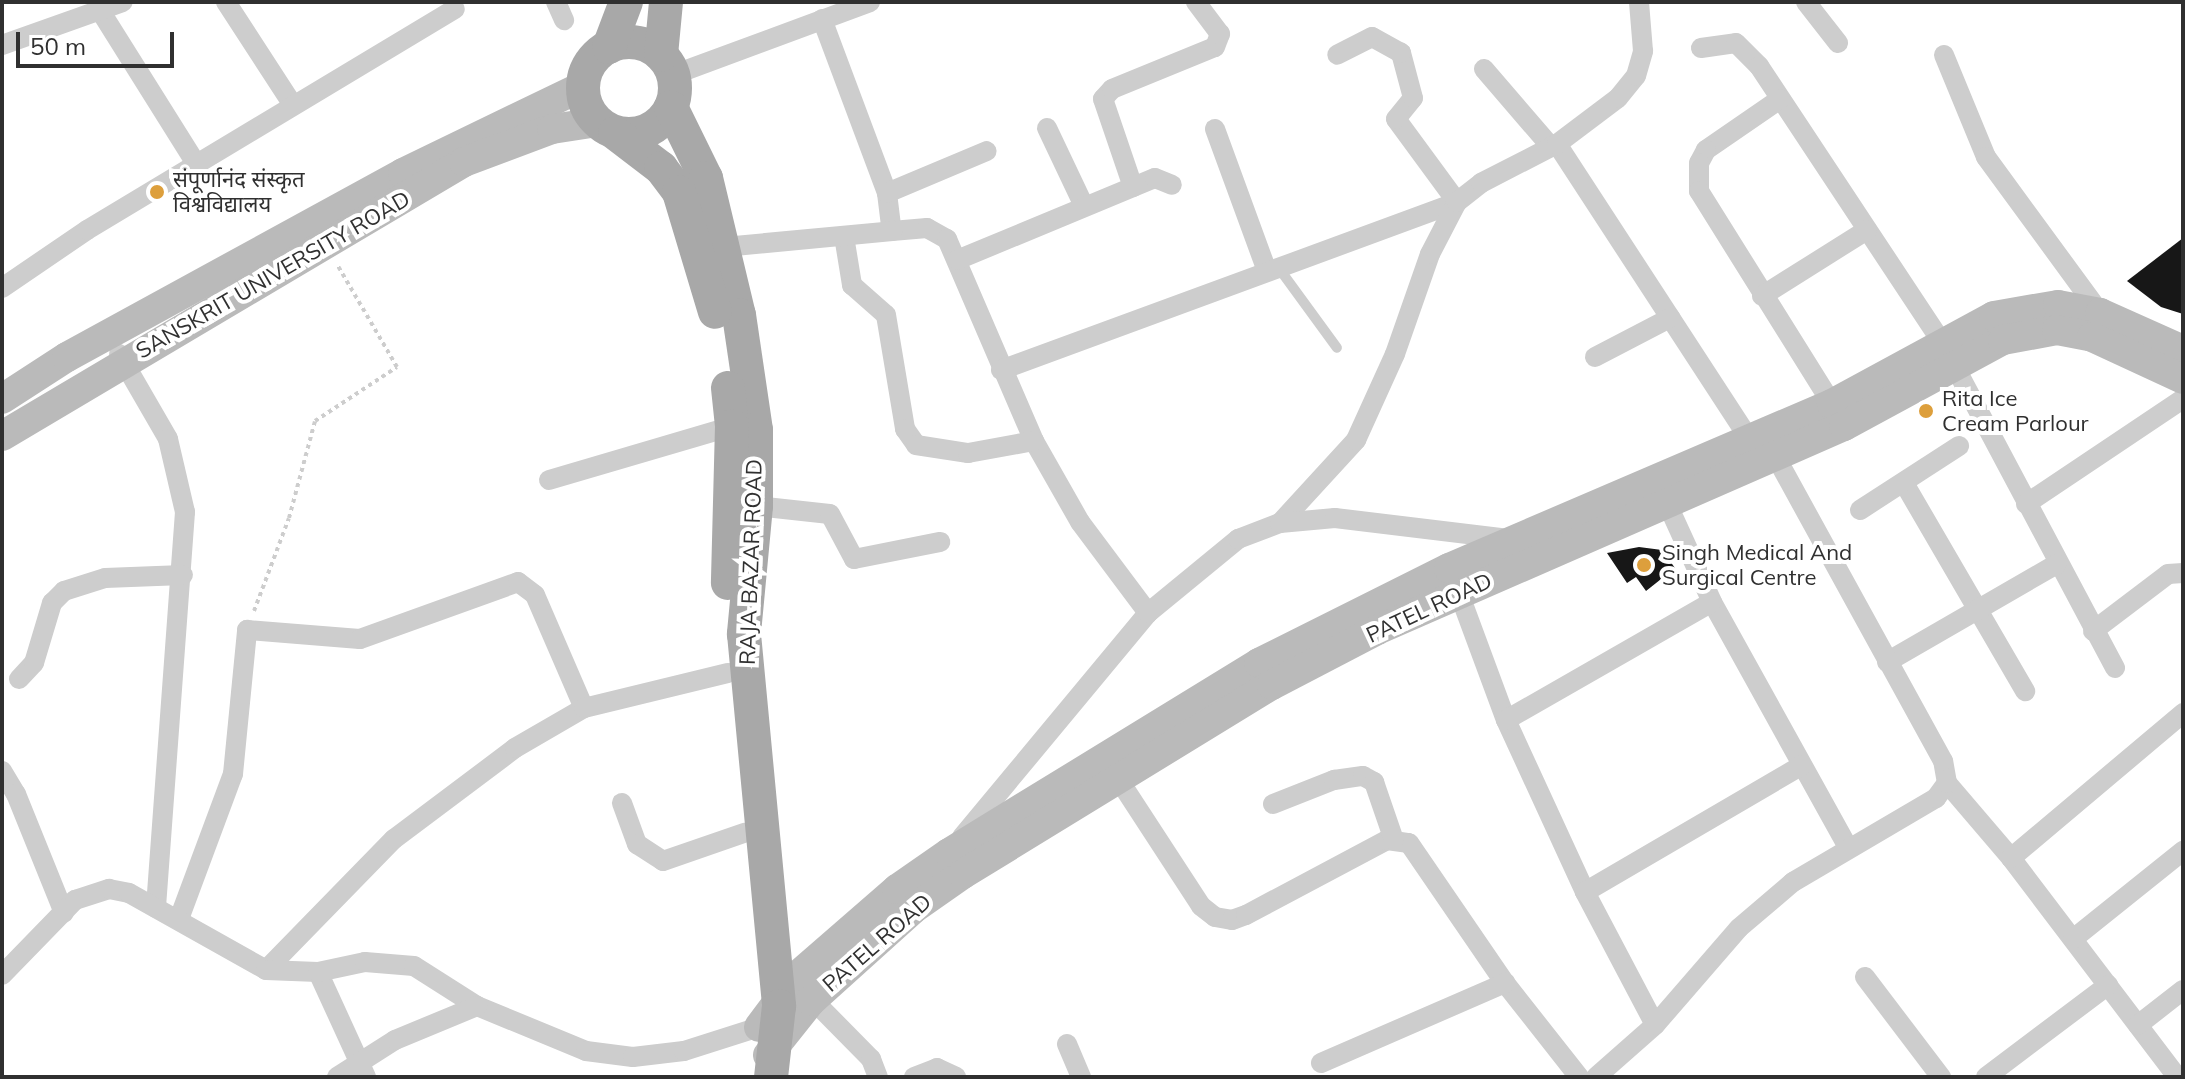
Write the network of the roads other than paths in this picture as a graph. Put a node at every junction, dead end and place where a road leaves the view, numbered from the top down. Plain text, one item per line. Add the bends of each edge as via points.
1 (123, 2) edge
2 (226, 2) edge
3 (626, 2) edge
4 (666, 2) edge
5 (870, 2) edge
6 (1196, 2) edge
7 (1639, 2) edge
8 (1806, 2) edge
9 (455, 9) dead end
10 (101, 12) junction
11 (822, 19) junction
12 (1838, 43) dead end
13 (2, 45) edge
14 (609, 47) junction
15 (1701, 48) dead end
16 (1337, 55) dead end
17 (1944, 55) dead end
18 (1484, 69) dead end
19 (668, 79) junction
20 (583, 86) junction
21 (1780, 99) junction
22 (293, 105) junction
23 (546, 122) junction
24 (606, 127) junction
25 (1047, 128) dead end
26 (1215, 129) dead end
27 (1554, 145) junction
28 (987, 151) dead end
29 (197, 165) junction
30 (1172, 185) dead end
31 (1133, 187) junction
32 (887, 193) junction
33 (1457, 202) junction
34 (1084, 206) junction
35 (1867, 230) junction
36 (892, 231) junction
37 (844, 236) junction
38 (724, 247) junction
39 (957, 260) junction
40 (1273, 269) junction
41 (2, 288) edge
42 (1762, 296) junction
43 (2100, 313) junction
44 (1670, 318) junction
45 (1337, 348) dead end
46 (117, 349) junction
47 (2183, 350) edge
48 (1948, 354) junction
49 (1595, 357) dead end
50 (1001, 370) junction
51 (2183, 379) edge
52 (2, 399) edge
53 (2183, 399) edge
54 (1832, 404) junction
55 (732, 426) junction
56 (2, 436) edge
57 (1034, 441) junction
58 (1762, 443) junction
59 (1959, 446) dead end
60 (549, 480) dead end
61 (1904, 483) junction
62 (1666, 501) junction
63 (2026, 504) junction
64 (756, 506) junction
65 (1860, 510) dead end
66 (1280, 523) junction
67 (1515, 540) junction
68 (940, 542) dead end
69 (2057, 564) junction
70 (2183, 573) edge
71 (183, 575) junction
72 (1454, 581) junction
73 (1712, 602) junction
74 (1977, 609) junction
75 (1148, 613) junction
76 (2093, 631) junction
77 (1887, 662) junction
78 (2115, 668) dead end
79 (728, 673) junction
80 (19, 679) dead end
81 (2025, 691) dead end
82 (584, 708) junction
83 (2183, 713) edge
84 (1506, 720) junction
85 (1802, 765) junction
86 (2, 771) edge
87 (1117, 777) junction
88 (1947, 783) junction
89 (622, 803) dead end
90 (1273, 804) dead end
91 (744, 833) junction
92 (1394, 840) junction
93 (1847, 846) junction
94 (2183, 851) edge
95 (949, 853) junction
96 (2011, 858) junction
97 (1585, 892) junction
98 (156, 908) junction
99 (64, 913) junction
100 (179, 919) junction
101 (2073, 939) junction
102 (12, 954) edge
103 (266, 970) junction
104 (318, 972) junction
105 (2, 975) edge
106 (1865, 977) dead end
107 (1505, 983) junction
108 (2108, 985) junction
109 (2183, 990) edge
110 (477, 1006) junction
111 (1655, 1025) junction
112 (2138, 1025) junction
113 (775, 1035) edge
114 (1067, 1044) dead end
115 (1321, 1063) dead end
116 (361, 1070) edge
117 (337, 1077) edge
118 (878, 1077) edge
119 (914, 1077) edge
120 (956, 1077) edge
121 (1081, 1077) edge
122 (1579, 1077) edge
123 (1596, 1077) edge
124 (1941, 1077) edge
125 (1986, 1077) edge
126 (2177, 1077) edge

1 - 10 street
2 - 22 street
3 - 14 main road
4 - 19 main road
5 - 11 street
6 - 31 street via 1220,34 1215,47 1112,89 1103,99
7 - 27 street via 1643,51 1636,76 1618,98
8 - 12 street
9 - 22 street
10 - 13 street
10 - 29 street
11 - 19 street
11 - 32 street
14 - 19 main road via 636,43
14 - 20 main road via 590,64
15 - 21 street via 1736,43
16 - 33 street via 1372,37 1401,53 1413,98 1396,119
17 - 43 street via 1986,157
18 - 27 street
19 - 24 main road via 648,131
19 - 38 main road, RAJA BAZAR ROAD via 706,178
20 - 23 street
20 - 24 main road
21 - 35 street
21 - 42 street via 1721,136 1706,150 1697,176 1721,231
22 - 29 street
23 - 24 street
23 - 46 street, SANSKRIT UNIVERSITY ROAD via 464,162 326,246
23 - 46 street, SANSKRIT UNIVERSITY ROAD via 403,173
24 - 55 main road, RAJA BAZAR ROAD via 661,168 689,216 723,343
25 - 34 street
26 - 40 street
27 - 33 street via 1481,183
27 - 44 street
28 - 32 street
29 - 41 street
30 - 31 street via 1155,178
31 - 34 street
32 - 36 street
33 - 40 street
33 - 66 street via 1430,254 1395,354 1356,440
34 - 39 street
35 - 42 street
35 - 48 street
36 - 37 street
36 - 39 street via 937,232
37 - 38 street
37 - 57 street via 852,285 886,315 905,429 916,445 968,453
38 - 64 main road, RAJA BAZAR ROAD via 756,430
39 - 50 street
40 - 45 lane
40 - 50 street
42 - 54 street
43 - 47 street, PATEL ROAD
43 - 48 street, PATEL ROAD via 2058,305 1994,316
44 - 49 street
44 - 58 street
46 - 52 street, SANSKRIT UNIVERSITY ROAD
46 - 56 street, SANSKRIT UNIVERSITY ROAD
46 - 71 street via 168,439 178,472 185,512
48 - 51 street, PATEL ROAD via 2057,330 2092,337
48 - 54 street, PATEL ROAD
48 - 58 street, PATEL ROAD
48 - 63 street
50 - 57 street
53 - 63 street
54 - 58 street, PATEL ROAD
55 - 60 street
55 - 79 main road, RAJA BAZAR ROAD
57 - 75 street via 1080,522
58 - 62 street, PATEL ROAD
58 - 67 street, PATEL ROAD
58 - 77 street
59 - 61 street
61 - 65 street
61 - 74 street
62 - 72 street, PATEL ROAD
62 - 73 street
63 - 69 street
64 - 68 street via 830,514 854,559
64 - 113 main road, RAJA BAZAR ROAD via 746,674
66 - 67 street via 1335,518
66 - 75 street via 1238,539
67 - 72 street, PATEL ROAD
69 - 74 street
69 - 76 street
70 - 76 street via 2168,574
71 - 80 street via 105,578 64,591 52,603 34,663
71 - 98 street
72 - 84 street
72 - 87 street, PATEL ROAD
72 - 95 street, PATEL ROAD via 1259,663
73 - 84 street
73 - 85 street
74 - 77 street
74 - 81 street
75 - 95 street
76 - 78 street
77 - 88 street via 1943,761
79 - 82 street
79 - 91 main road, RAJA BAZAR ROAD
82 - 100 street via 535,595 518,582 360,639 247,630 233,774
82 - 103 street via 515,748 394,839
83 - 96 street
84 - 97 street
85 - 93 street
85 - 97 street
86 - 99 street
87 - 92 street via 1201,906 1215,917 1232,920 1246,915 1337,863
87 - 113 street, PATEL ROAD via 913,909
88 - 93 street via 1936,798
88 - 96 street
89 - 91 street via 637,844 663,861
90 - 92 street via 1334,780 1363,776 1374,782
91 - 113 main road, RAJA BAZAR ROAD via 759,958
92 - 107 street via 1420,852
93 - 111 street via 1739,928
94 - 101 street
95 - 113 street, PATEL ROAD via 897,889
96 - 101 street
97 - 111 street
98 - 99 street via 109,889 75,900
98 - 100 street
99 - 102 street
100 - 103 street
101 - 108 street
102 - 105 street
103 - 104 street
104 - 110 street via 365,962 414,966
104 - 116 street
106 - 124 street
107 - 115 street
107 - 122 street
108 - 112 street
108 - 125 street
109 - 112 street
110 - 113 street via 586,1051 633,1057
110 - 116 street via 395,1040
111 - 123 street
112 - 126 street
113 - 118 street via 871,1059
114 - 121 street
116 - 117 street
119 - 120 street via 937,1068

